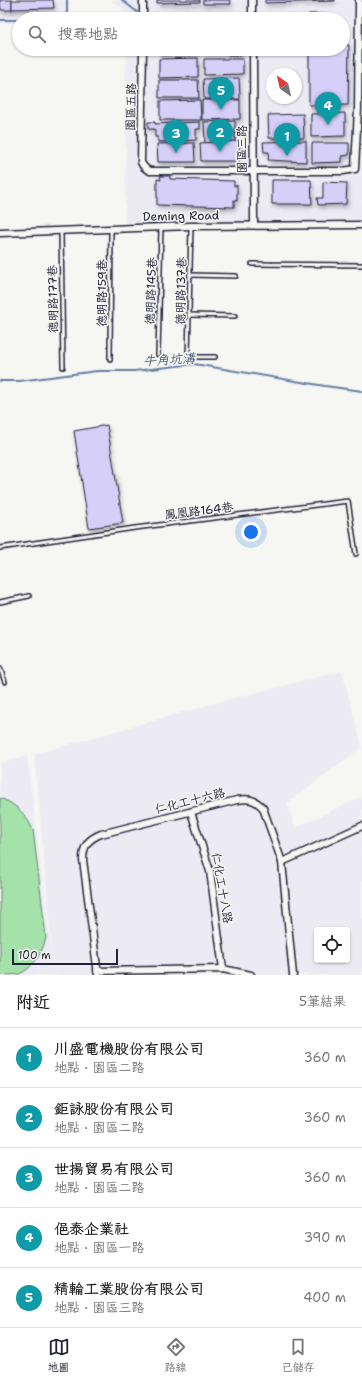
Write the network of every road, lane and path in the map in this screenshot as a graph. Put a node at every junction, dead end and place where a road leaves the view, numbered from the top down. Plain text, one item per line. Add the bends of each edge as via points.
1 (143, 0) edge
2 (252, 0) edge
3 (359, 0) edge
4 (143, 12) edge
5 (252, 12) edge
6 (143, 56) edge
7 (253, 56) edge
8 (253, 171) junction
9 (254, 225) junction
10 (362, 225) edge
11 (191, 226) junction
12 (161, 227) junction
13 (111, 228) junction
14 (61, 231) junction
15 (0, 232) edge
16 (252, 264) dead end
17 (362, 266) edge
18 (190, 276) junction
19 (236, 276) dead end
20 (189, 315) junction
21 (235, 316) dead end
22 (158, 355) dead end
23 (215, 357) dead end
24 (110, 359) dead end
25 (63, 367) dead end
26 (0, 548) edge
27 (356, 554) dead end
28 (29, 596) dead end
29 (0, 602) edge
30 (0, 668) edge
31 (5, 682) dead end
32 (191, 812) junction
33 (362, 826) edge
34 (282, 862) junction
35 (223, 969) junction
36 (98, 973) edge
37 (251, 975) edge
38 (293, 975) edge

1 - 4 street
2 - 5 street
3 - 8 street via 355,169
6 - 8 street, 園區五路 via 143,166 150,171
7 - 8 street, 園區三路
8 - 9 street, 園區三路
9 - 10 street, Deming Road
9 - 11 street, Deming Road
11 - 12 street, Deming Road
11 - 18 lane, 德明路137巷
12 - 13 street, Deming Road
12 - 22 lane, 德明路145巷
13 - 14 street, Deming Road
13 - 24 lane, 德明路159巷
14 - 15 street, Deming Road
14 - 25 lane, 德明路177巷
16 - 17 lane
18 - 19 lane
18 - 20 lane, 德明路137巷
20 - 21 lane
20 - 23 lane, 德明路137巷 via 188,357
26 - 27 lane, 鳳凰路164巷 via 135,528 348,502
28 - 29 lane
30 - 31 lane
32 - 34 street, 仁化工十六路 via 243,799 257,801 263,808
32 - 35 street, 仁化工十八路 via 210,872
32 - 36 street, 仁化工十六路 via 101,834 87,843 83,860
33 - 34 street
34 - 38 street, 仁化工十六路
35 - 36 street
35 - 37 street

